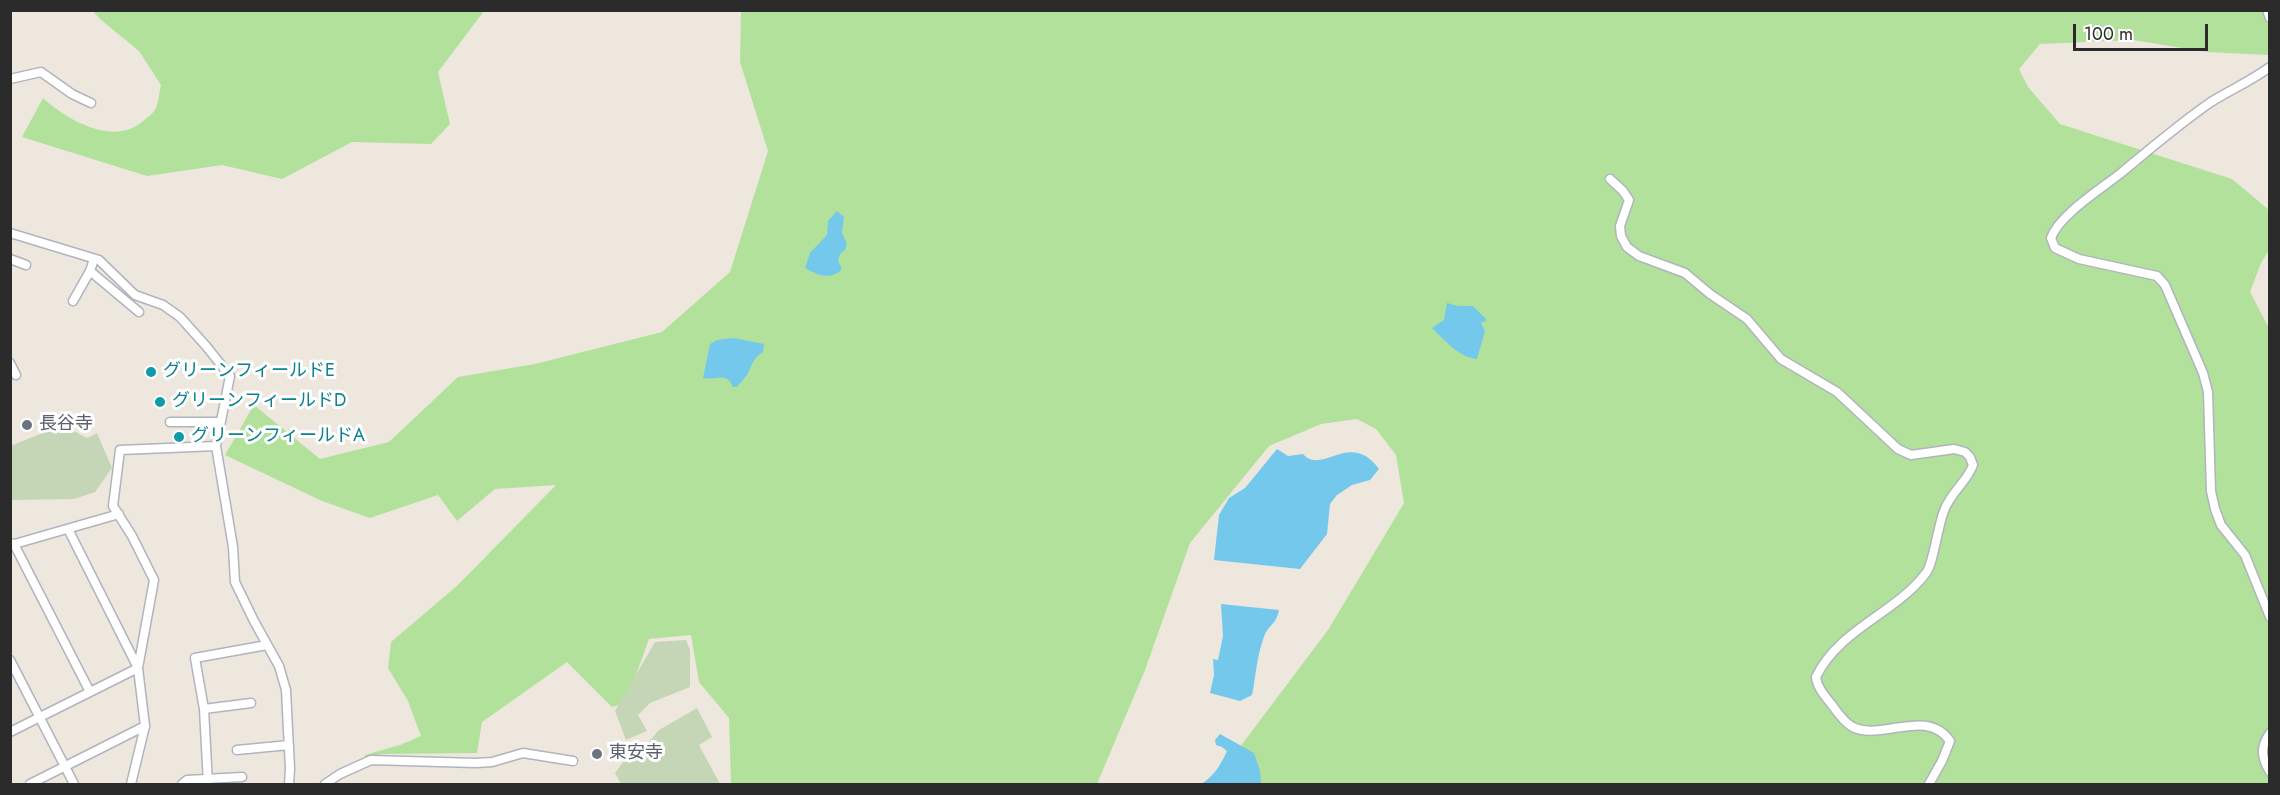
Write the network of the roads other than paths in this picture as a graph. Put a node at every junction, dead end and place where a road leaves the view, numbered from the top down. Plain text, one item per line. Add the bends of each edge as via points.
1 (2267, 10) edge
2 (2270, 18) edge
3 (2270, 67) edge
4 (10, 79) edge
5 (91, 104) dead end
6 (1610, 179) dead end
7 (10, 233) edge
8 (94, 259) junction
9 (10, 260) edge
10 (26, 265) dead end
11 (90, 271) junction
12 (73, 301) dead end
13 (139, 312) dead end
14 (10, 363) edge
15 (16, 375) dead end
16 (170, 422) dead end
17 (220, 422) junction
18 (216, 446) junction
19 (119, 514) junction
20 (68, 529) junction
21 (12, 544) edge
22 (2270, 617) edge
23 (267, 645) junction
24 (10, 660) edge
25 (138, 668) junction
26 (13, 670) edge
27 (90, 692) junction
28 (250, 704) dead end
29 (204, 709) junction
30 (40, 717) junction
31 (145, 726) junction
32 (10, 732) edge
33 (2270, 733) edge
34 (289, 745) junction
35 (237, 750) dead end
36 (573, 761) dead end
37 (64, 766) junction
38 (2270, 772) edge
39 (242, 777) dead end
40 (208, 782) edge
41 (30, 784) edge
42 (74, 784) edge
43 (131, 784) edge
44 (182, 784) edge
45 (289, 784) edge
46 (325, 784) edge
47 (1929, 784) edge

1 - 2 street
3 - 22 street via 2176,127 2078,208 2051,238 2055,248 2079,259 2157,276 2165,285 2208,392 2215,509 2221,525 2245,555
4 - 5 street via 41,72
6 - 47 street via 1629,200 1620,226 1627,247 1639,256 1685,273 1747,319 1781,359 1837,392 1898,449 1911,455 1954,448 1970,457 1971,473 1944,511 1928,572 1844,642 1816,677 1822,692 1851,726 1872,730 1914,725 1947,736 1950,741
7 - 8 street
8 - 11 street
8 - 17 street via 135,295 163,305 180,317 230,376
9 - 10 street
11 - 12 street
11 - 13 street
14 - 15 street
16 - 17 street
17 - 18 street
18 - 19 street via 120,450 113,506
18 - 23 street via 235,582
19 - 20 street
19 - 25 street via 154,580
20 - 21 street
20 - 25 street
21 - 27 street
23 - 29 street via 195,658
23 - 34 street via 286,690
24 - 26 street
25 - 27 street
25 - 31 street
26 - 30 street
27 - 30 street
28 - 29 street
29 - 40 street
30 - 32 street
30 - 37 street
31 - 37 street
31 - 43 street
33 - 38 street via 2262,751
34 - 35 street
34 - 45 street
36 - 46 street via 524,753 476,763 371,760
37 - 41 street
37 - 42 street
39 - 40 street
40 - 44 street via 187,780

